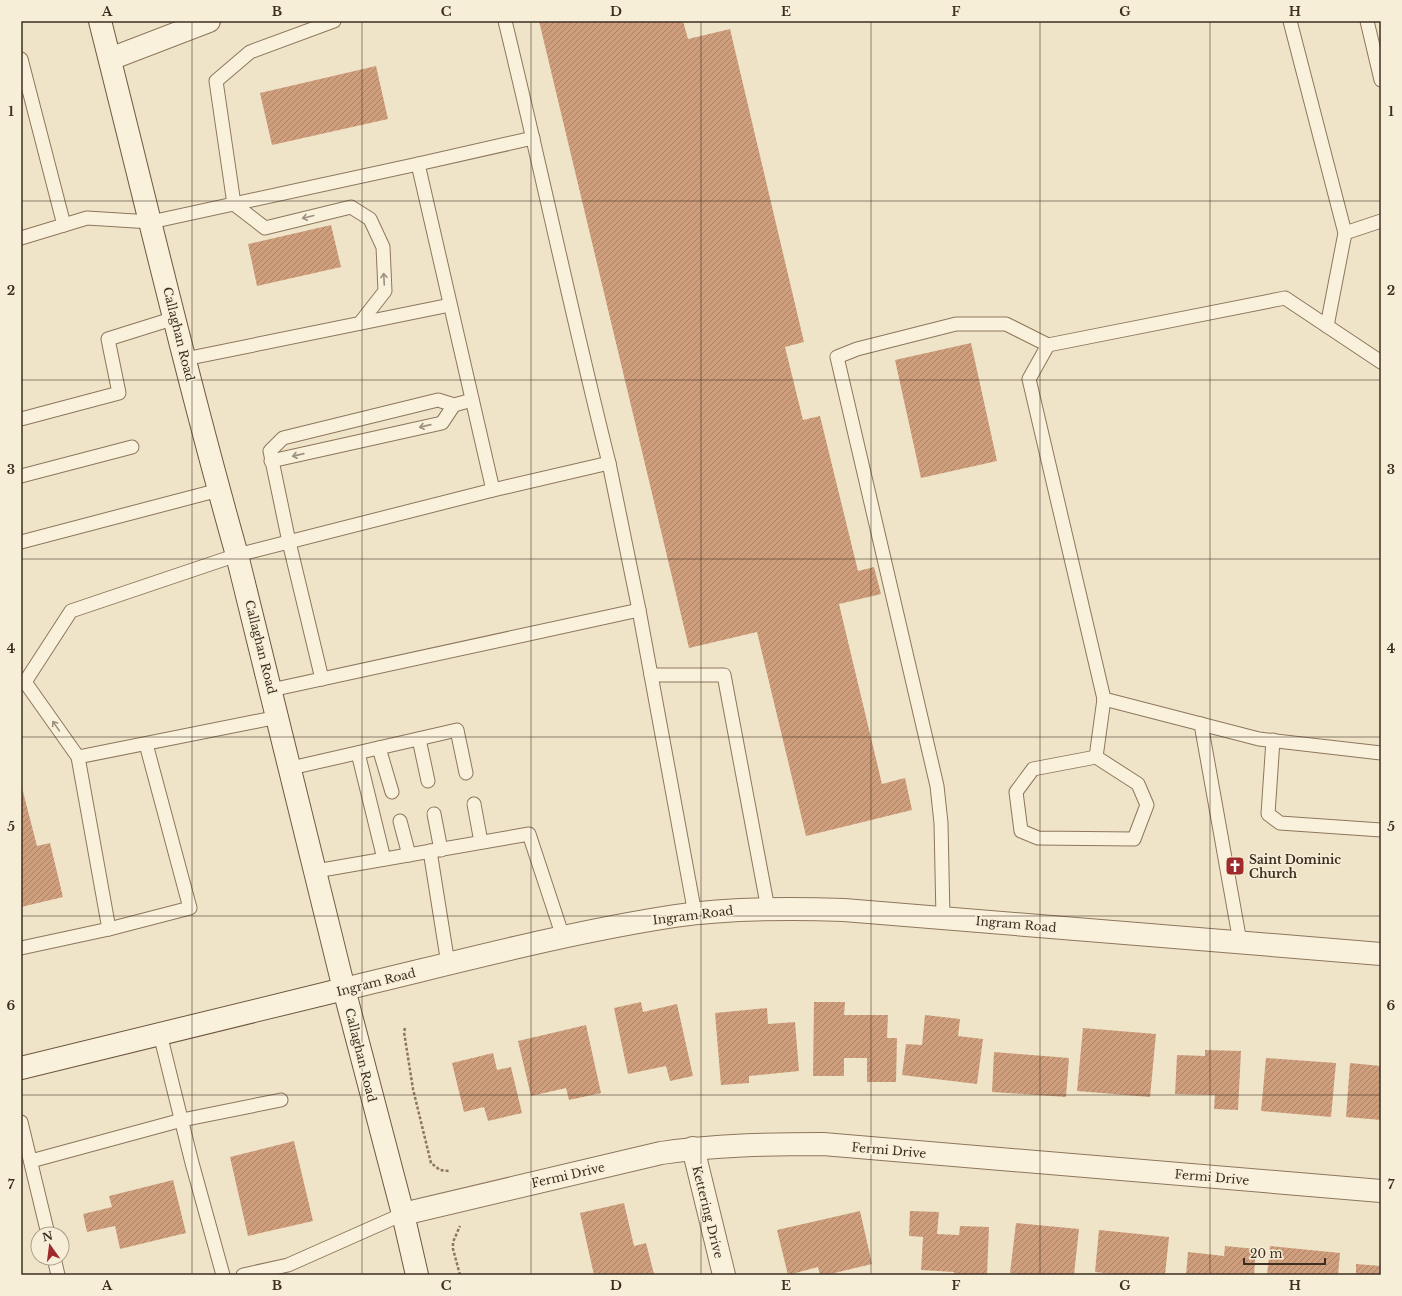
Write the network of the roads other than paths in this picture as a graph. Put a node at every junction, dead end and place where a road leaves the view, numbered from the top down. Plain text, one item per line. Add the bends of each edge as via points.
1 (100, 21) edge
2 (209, 21) edge
3 (334, 21) edge
4 (505, 21) edge
5 (1290, 21) edge
6 (1367, 21) edge
7 (21, 59) edge
8 (110, 59) junction
9 (1381, 80) edge
10 (533, 138) junction
11 (418, 164) junction
12 (234, 204) junction
13 (1381, 221) edge
14 (151, 222) junction
15 (64, 225) junction
16 (1345, 233) junction
17 (21, 238) edge
18 (450, 305) junction
19 (175, 318) junction
20 (360, 323) junction
21 (1327, 326) junction
22 (1048, 345) junction
23 (184, 359) junction
24 (1381, 362) edge
25 (472, 400) junction
26 (454, 405) junction
27 (21, 419) edge
28 (132, 447) dead end
29 (271, 461) junction
30 (609, 463) junction
31 (21, 476) edge
32 (219, 490) junction
33 (493, 490) junction
34 (21, 542) edge
35 (289, 542) junction
36 (237, 555) junction
37 (640, 610) junction
38 (651, 675) junction
39 (322, 679) junction
40 (23, 682) edge
41 (271, 690) junction
42 (1104, 699) junction
43 (278, 717) junction
44 (1201, 724) junction
45 (419, 739) junction
46 (1273, 740) junction
47 (146, 744) junction
48 (379, 748) junction
49 (1381, 752) edge
50 (358, 753) junction
51 (1096, 757) junction
52 (78, 758) junction
53 (291, 768) junction
54 (466, 773) dead end
55 (428, 781) dead end
56 (392, 792) dead end
57 (474, 804) dead end
58 (434, 814) dead end
59 (400, 821) dead end
60 (1381, 830) edge
61 (481, 842) junction
62 (435, 850) junction
63 (409, 855) junction
64 (384, 859) junction
65 (316, 871) junction
66 (768, 909) junction
67 (695, 914) junction
68 (944, 918) junction
69 (109, 928) junction
70 (563, 937) junction
71 (1240, 942) junction
72 (21, 948) edge
73 (1381, 954) edge
74 (448, 964) junction
75 (344, 989) junction
76 (160, 1034) junction
77 (21, 1068) edge
78 (281, 1100) dead end
79 (182, 1120) junction
80 (22, 1129) edge
81 (693, 1148) junction
82 (30, 1161) junction
83 (1381, 1191) edge
84 (402, 1214) junction
85 (46, 1226) edge
86 (223, 1275) edge
87 (243, 1275) edge
88 (417, 1275) edge
89 (724, 1275) edge

1 - 8 street, Callaghan Road
2 - 8 street
3 - 12 lane via 250,52 216,81
4 - 10 lane
5 - 16 lane
6 - 9 lane
7 - 15 lane
8 - 14 street, Callaghan Road
10 - 11 lane
10 - 30 lane
11 - 12 lane
11 - 18 lane
12 - 14 lane
20 -> 12 lane via 385,291 383,246 370,219 351,207 265,228
13 - 16 lane
14 - 15 lane via 87,218
14 - 19 street, Callaghan Road
15 - 17 lane
16 - 21 lane
18 - 20 lane
18 - 25 lane
19 - 23 street, Callaghan Road
19 - 27 lane via 108,339 119,393
20 - 23 lane
21 - 22 lane via 1286,298
21 - 24 lane
22 - 42 lane via 1029,379
22 - 68 lane via 1006,324 956,324 857,349 837,357 937,786 941,823
23 - 32 street, Callaghan Road
25 - 26 lane
25 - 33 lane
26 -> 29 lane via 442,422
26 - 29 lane via 438,400 282,438 270,451
28 - 31 lane
29 - 35 lane
30 - 33 lane
30 - 37 lane
32 - 34 lane
32 - 36 street, Callaghan Road
33 - 35 lane
35 - 36 lane
35 - 39 lane
36 - 40 lane via 71,611
36 - 41 street, Callaghan Road
37 - 38 lane
37 - 39 lane
38 - 66 lane via 724,675
38 - 67 lane
39 - 41 lane
52 -> 40 lane
41 - 43 street, Callaghan Road
42 - 44 lane
42 - 51 lane
43 - 47 lane
43 - 53 street, Callaghan Road
44 - 46 lane via 1259,739
44 - 71 lane
45 - 48 lane
45 - 54 lane via 457,730
45 - 55 lane
46 - 49 lane
46 - 60 lane via 1268,814 1280,823
47 - 52 lane
47 - 69 lane via 190,908
48 - 50 lane
48 - 56 lane
50 - 53 lane
50 - 64 lane
51 - 51 lane via 1033,769 1016,792 1020,831 1038,838 1134,839 1147,805 1138,784
52 - 69 lane
53 - 65 street, Callaghan Road
57 - 61 lane
58 - 62 lane
59 - 63 lane
61 - 62 lane
61 - 70 lane via 529,834
62 - 63 lane
62 - 74 lane
63 - 64 lane
64 - 65 lane
65 - 75 street, Callaghan Road
66 - 67 street, Ingram Road
66 - 68 street, Ingram Road via 844,910
67 - 70 street, Ingram Road
68 - 71 street, Ingram Road
69 - 72 lane
70 - 74 street, Ingram Road
71 - 73 street, Ingram Road
74 - 75 street, Ingram Road
75 - 76 street, Ingram Road
75 - 84 street, Callaghan Road
76 - 77 street, Ingram Road
76 - 79 lane
78 - 79 lane
79 - 82 lane
79 - 86 lane
80 - 82 lane
81 - 83 street, Fermi Drive via 823,1144
81 - 84 street, Fermi Drive via 662,1152
81 - 89 street, Kettering Drive
82 - 85 lane
84 - 87 lane via 288,1265
84 - 88 street, Callaghan Road

